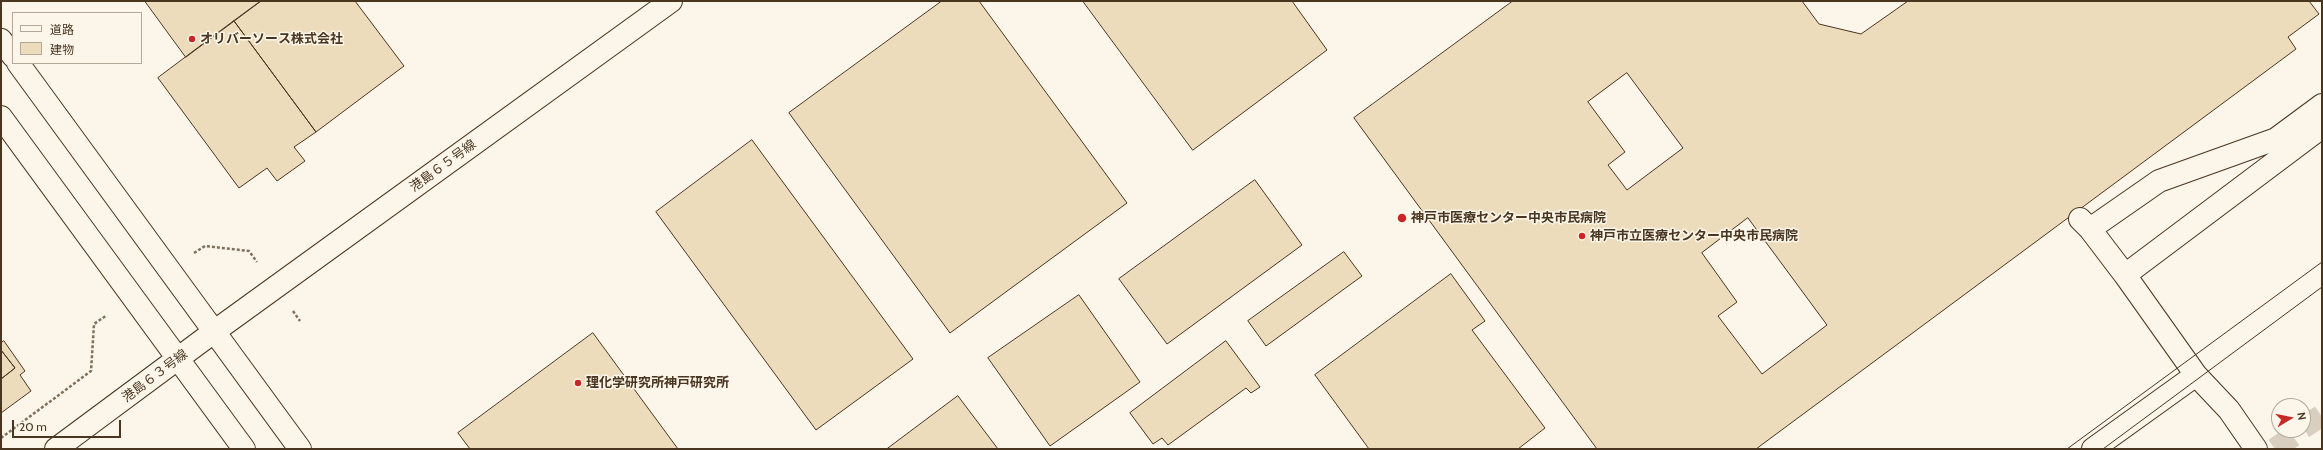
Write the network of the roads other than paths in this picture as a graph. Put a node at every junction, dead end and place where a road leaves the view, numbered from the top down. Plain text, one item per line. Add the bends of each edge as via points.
1 (671, 1) edge
2 (1, 40) edge
3 (12, 55) edge
4 (19, 64) edge
5 (2322, 105) edge
6 (1, 117) edge
7 (2322, 127) edge
8 (2125, 275) junction
9 (215, 331) junction
10 (179, 359) junction
11 (2196, 375) junction
12 (56, 449) edge
13 (244, 449) edge
14 (300, 449) edge
15 (2093, 449) edge
16 (2256, 449) edge

1 - 9 street, 港島６５号線
2 - 3 street
4 - 9 street
5 - 8 street via 2276,139 2159,180 2085,224
6 - 10 street
7 - 8 street
8 - 11 street
9 - 10 street, 港島６３号線
9 - 14 street
10 - 12 street, 港島６３号線
10 - 13 street
11 - 15 street
11 - 16 street via 2229,410

